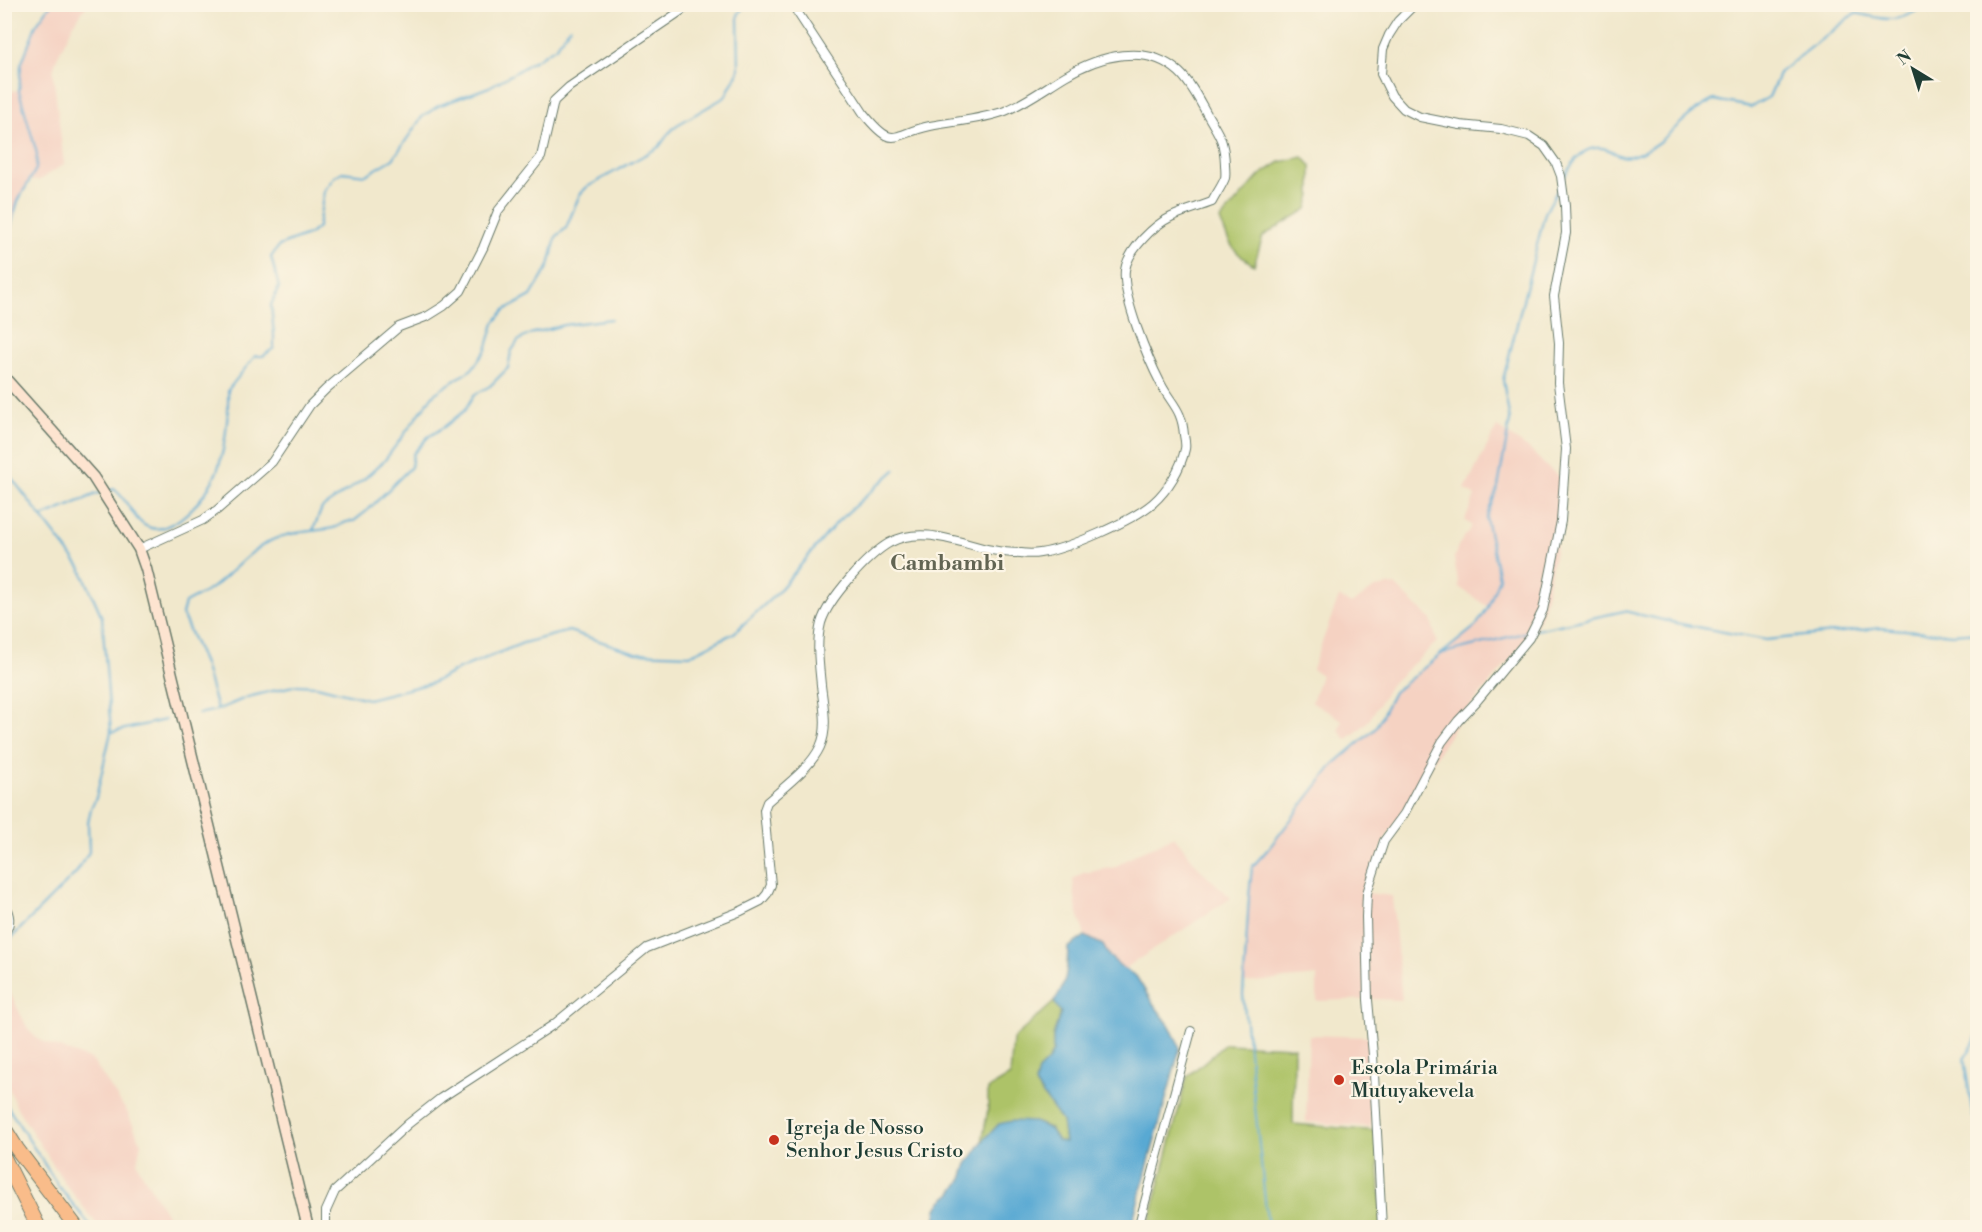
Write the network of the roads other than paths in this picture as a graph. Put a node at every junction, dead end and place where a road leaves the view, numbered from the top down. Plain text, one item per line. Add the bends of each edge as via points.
1 (691, 4) edge
2 (792, 4) edge
3 (1415, 4) edge
4 (4, 377) edge
5 (139, 549) junction
6 (4, 903) edge
7 (4, 934) edge
8 (1191, 1031) dead end
9 (4, 1128) edge
10 (4, 1158) edge
11 (39, 1227) edge
12 (76, 1227) edge
13 (308, 1227) edge
14 (326, 1227) edge
15 (1138, 1227) edge
16 (1382, 1227) edge

1 - 5 street via 554,101 541,157 498,211 460,291 428,316 399,327 326,389 310,405 272,462 217,510
2 - 14 street via 864,114 890,138 1007,110 1066,76 1114,56 1154,56 1188,82 1224,143 1225,176 1212,202 1170,217 1140,241 1125,269 1126,291 1145,346 1162,387 1183,420 1186,448 1180,465 1154,502 1119,523 1064,547 1038,554 995,551 916,535 891,542 866,561 821,622 821,746 767,802 764,810 771,885 767,894 741,911 647,948 553,1024 441,1098 335,1191 326,1211
3 - 16 street via 1398,21 1383,49 1381,74 1392,96 1404,109 1420,117 1529,136 1544,146 1561,176 1566,233 1554,296 1566,449 1561,521 1539,620 1529,638 1442,742 1404,814 1384,841 1367,893 1368,1000
4 - 5 street via 93,477
5 - 13 street
6 - 7 street via 10,920
8 - 15 street
9 - 12 highway
10 - 11 highway

